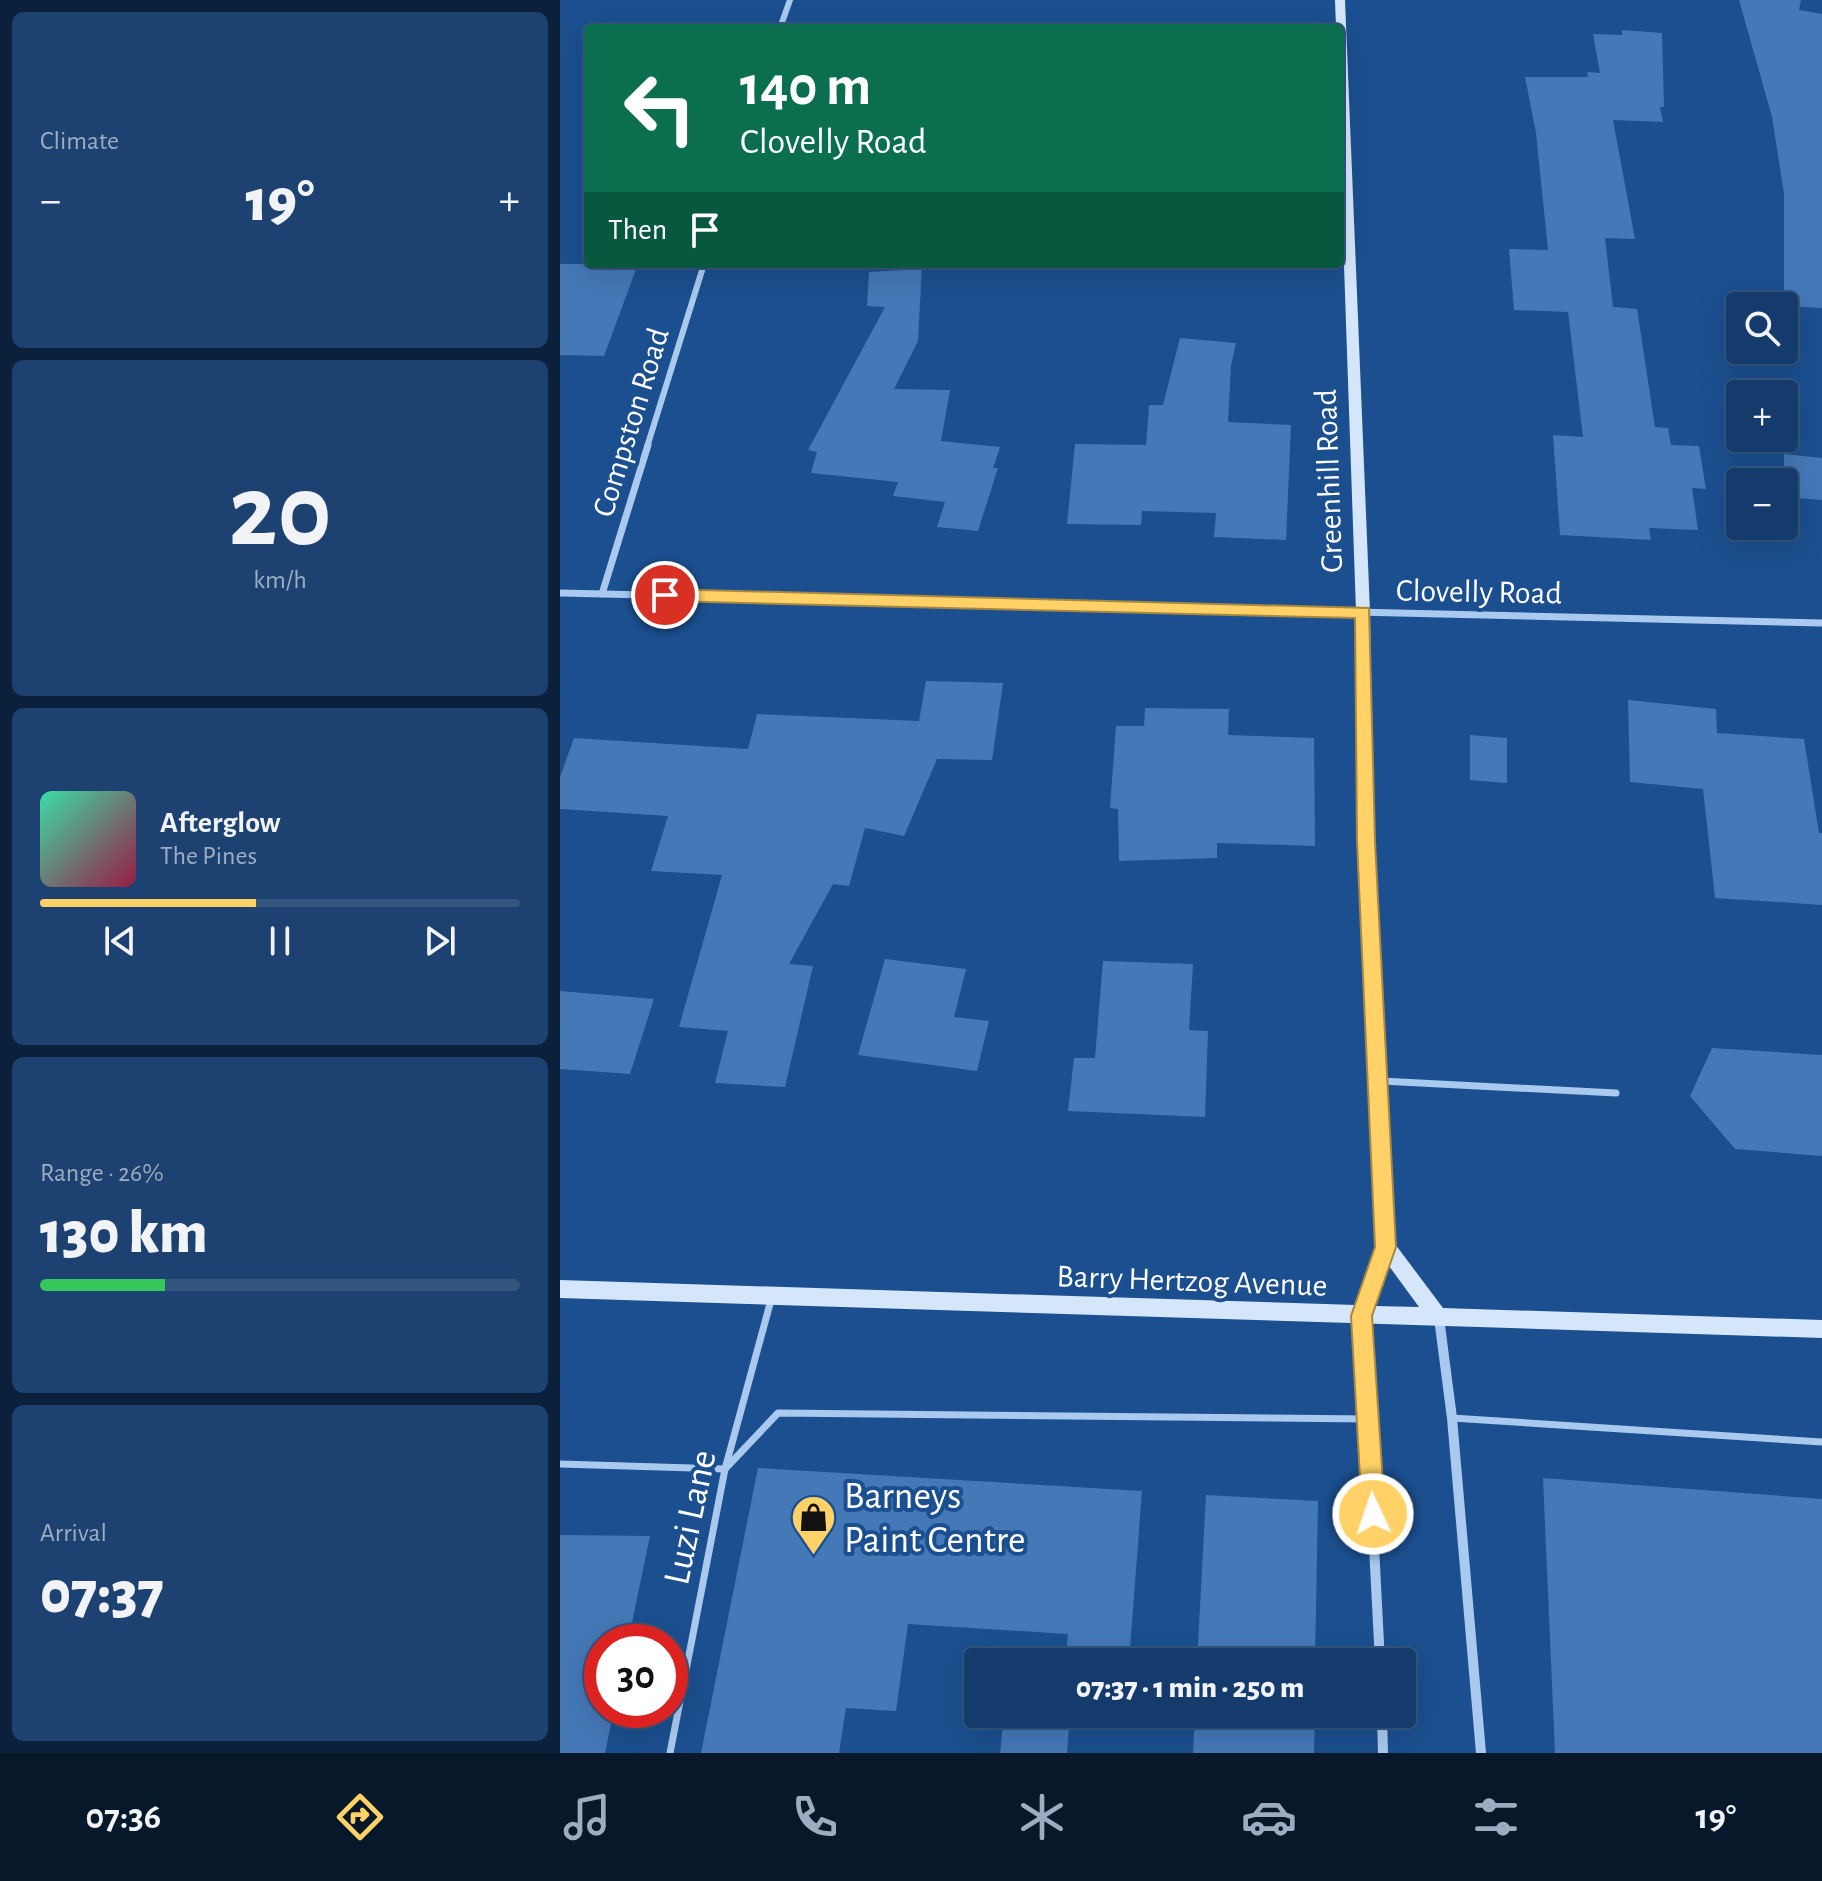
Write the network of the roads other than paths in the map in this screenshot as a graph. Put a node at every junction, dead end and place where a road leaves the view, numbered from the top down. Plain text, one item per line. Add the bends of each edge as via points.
1 (790, 0) edge
2 (1340, 0) edge
3 (781, 24) edge
4 (1341, 24) edge
5 (1344, 106) edge
6 (703, 268) edge
7 (560, 593) edge
8 (602, 594) junction
9 (1363, 612) junction
10 (1822, 623) edge
11 (1377, 1081) junction
12 (1616, 1093) dead end
13 (1386, 1247) junction
14 (560, 1289) edge
15 (772, 1295) junction
16 (1362, 1316) junction
17 (1438, 1317) junction
18 (1822, 1329) edge
19 (1452, 1418) junction
20 (1369, 1419) junction
21 (1822, 1442) edge
22 (560, 1464) edge
23 (725, 1469) junction
24 (1379, 1648) edge
25 (1382, 1728) edge
26 (670, 1753) edge
27 (1383, 1753) edge
28 (1481, 1753) edge

1 - 3 street
2 - 4 street, Greenhill Road
5 - 9 street, Greenhill Road
6 - 8 street, Compston Road
7 - 8 street, Clovelly Road
8 - 9 street, Clovelly Road
9 - 10 street, Clovelly Road
9 - 11 street, Greenhill Road
11 - 12 lane
11 - 13 street, Greenhill Road
13 - 16 street, Greenhill Road
13 - 17 street
14 - 15 street, Barry Hertzog Avenue
15 - 16 street, Barry Hertzog Avenue
15 - 23 lane, Luzi Lane
16 - 17 street, Barry Hertzog Avenue
16 - 20 street, Greenhill Road
17 - 18 street, Barry Hertzog Avenue
17 - 19 street
19 - 21 lane
19 - 28 street
20 - 23 lane via 778,1413
20 - 24 street, Greenhill Road
22 - 23 lane
23 - 26 lane, Luzi Lane
25 - 27 street

